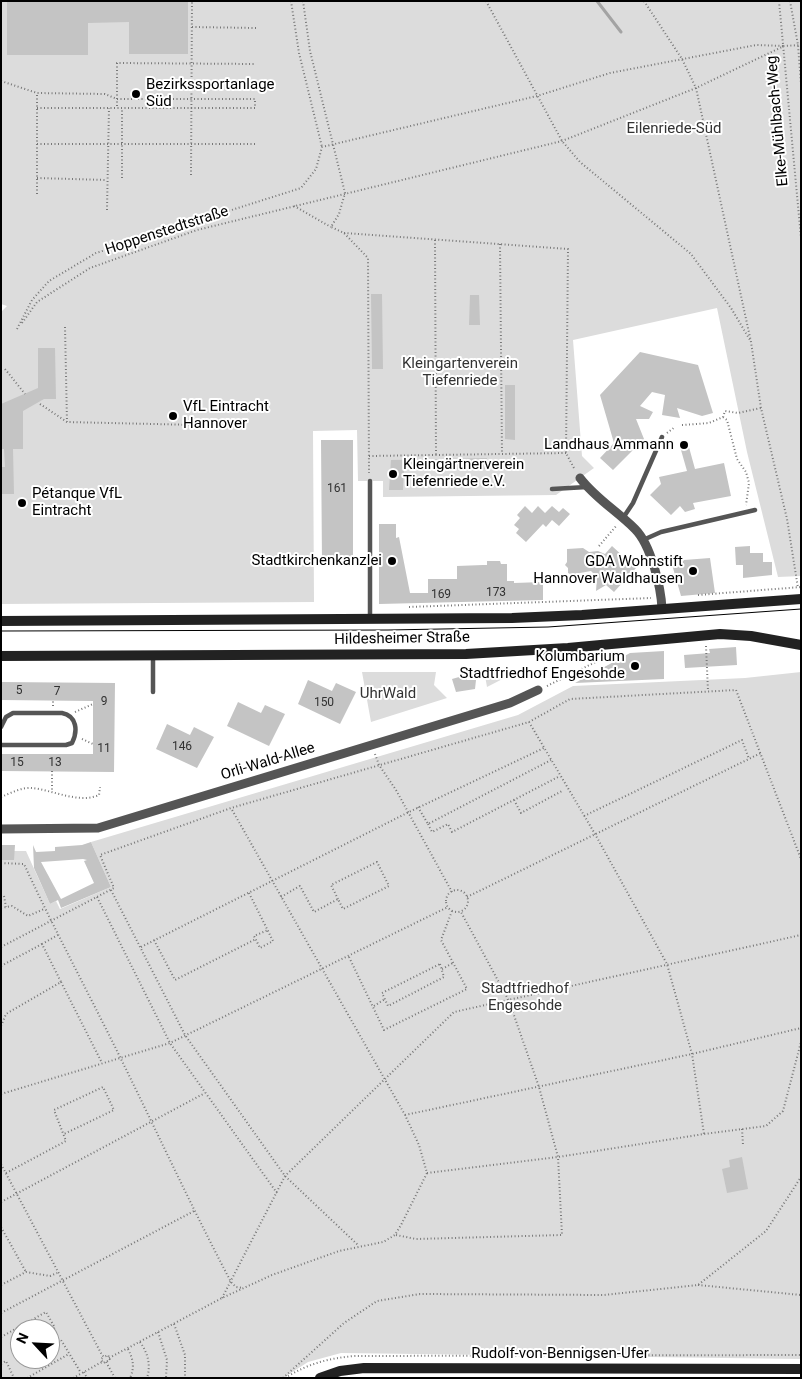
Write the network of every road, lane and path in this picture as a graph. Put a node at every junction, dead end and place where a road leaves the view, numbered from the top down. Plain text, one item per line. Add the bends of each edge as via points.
1 (192, 1) edge
2 (291, 1) edge
3 (303, 1) edge
4 (486, 1) edge
5 (644, 1) edge
6 (779, 1) edge
7 (790, 1) edge
8 (192, 27) junction
9 (256, 28) dead end
10 (799, 45) edge
11 (784, 46) junction
12 (682, 59) junction
13 (191, 64) junction
14 (255, 64) dead end
15 (1, 81) edge
16 (801, 84) edge
17 (696, 88) junction
18 (37, 93) junction
19 (536, 96) junction
20 (117, 98) junction
21 (191, 99) junction
22 (37, 108) junction
23 (109, 108) junction
24 (117, 108) junction
25 (122, 108) junction
26 (191, 108) junction
27 (562, 141) junction
28 (37, 144) junction
29 (108, 144) junction
30 (122, 144) junction
31 (191, 144) junction
32 (257, 144) dead end
33 (333, 144) junction
34 (322, 147) junction
35 (191, 175) dead end
36 (37, 178) junction
37 (122, 178) dead end
38 (108, 180) junction
39 (345, 193) junction
40 (36, 194) dead end
41 (294, 206) junction
42 (107, 210) dead end
43 (331, 227) junction
44 (344, 233) junction
45 (801, 238) edge
46 (435, 240) junction
47 (500, 244) junction
48 (64, 327) dead end
49 (751, 342) junction
50 (5, 369) dead end
51 (25, 394) dead end
52 (40, 404) dead end
53 (762, 408) junction
54 (723, 417) junction
55 (67, 422) junction
56 (682, 425) dead end
57 (239, 426) dead end
58 (662, 437) dead end
59 (566, 453) junction
60 (502, 454) junction
61 (436, 455) junction
62 (369, 456) junction
63 (580, 478) joint
64 (370, 481) joint
65 (587, 487) junction
66 (552, 489) dead end
67 (755, 510) dead end
68 (745, 513) junction
69 (623, 518) junction
70 (643, 540) junction
71 (599, 546) dead end
72 (799, 587) edge
73 (689, 596) dead end
74 (662, 598) junction
75 (801, 599) edge
76 (409, 607) dead end
77 (662, 609) junction
78 (370, 620) junction
79 (1, 621) edge
80 (622, 643) junction
81 (706, 644) dead end
82 (801, 645) edge
83 (1, 656) edge
84 (153, 656) junction
85 (538, 690) joint
86 (708, 691) junction
87 (153, 692) dead end
88 (93, 704) dead end
89 (68, 714) junction
90 (528, 722) junction
91 (1, 727) edge
92 (76, 736) junction
93 (93, 744) dead end
94 (1, 745) edge
95 (371, 745) junction
96 (544, 748) junction
97 (761, 753) junction
98 (750, 759) junction
99 (551, 760) junction
100 (378, 765) junction
101 (52, 772) dead end
102 (560, 776) junction
103 (100, 787) dead end
104 (562, 791) dead end
105 (52, 793) junction
106 (1, 797) edge
107 (514, 800) junction
108 (231, 808) junction
109 (418, 808) junction
110 (407, 813) junction
111 (584, 816) junction
112 (428, 824) junction
113 (1, 829) edge
114 (595, 834) junction
115 (801, 859) edge
116 (1, 863) edge
117 (272, 882) junction
118 (111, 890) junction
119 (452, 892) junction
120 (249, 893) junction
121 (4, 896) dead end
122 (97, 897) junction
123 (281, 897) junction
124 (467, 897) junction
125 (338, 899) junction
126 (6, 907) junction
127 (448, 907) junction
128 (1, 908) edge
129 (44, 909) junction
130 (452, 912) junction
131 (462, 912) junction
132 (50, 921) junction
133 (268, 930) junction
134 (58, 935) junction
135 (801, 935) edge
136 (256, 939) junction
137 (154, 940) junction
138 (42, 944) junction
139 (1, 946) edge
140 (141, 946) junction
141 (349, 956) junction
142 (453, 963) junction
143 (667, 964) junction
144 (1, 966) edge
145 (322, 969) junction
146 (442, 969) junction
147 (61, 982) junction
148 (385, 999) junction
149 (509, 1001) junction
150 (373, 1006) junction
151 (1, 1026) edge
152 (801, 1028) edge
153 (185, 1035) junction
154 (801, 1042) edge
155 (170, 1043) junction
156 (692, 1054) junction
157 (120, 1058) junction
158 (102, 1063) junction
159 (385, 1079) junction
160 (539, 1087) junction
161 (205, 1093) junction
162 (1, 1094) edge
163 (405, 1115) junction
164 (151, 1123) junction
165 (742, 1129) junction
166 (64, 1134) junction
167 (704, 1134) junction
168 (743, 1145) dead end
169 (558, 1157) junction
170 (1, 1164) edge
171 (6, 1172) junction
172 (427, 1173) junction
173 (285, 1176) junction
174 (801, 1177) edge
175 (277, 1193) junction
176 (17, 1194) junction
177 (1, 1202) edge
178 (194, 1211) junction
179 (1, 1227) edge
180 (395, 1235) junction
181 (359, 1246) junction
182 (26, 1272) junction
183 (58, 1273) junction
184 (62, 1281) junction
185 (231, 1282) junction
186 (1, 1285) edge
187 (698, 1285) junction
188 (243, 1288) junction
189 (801, 1295) edge
190 (222, 1298) junction
191 (1, 1313) edge
192 (174, 1324) junction
193 (158, 1332) junction
194 (1, 1337) edge
195 (140, 1342) junction
196 (128, 1349) junction
197 (69, 1354) junction
198 (801, 1355) edge
199 (103, 1356) junction
200 (110, 1358) junction
201 (102, 1362) junction
202 (106, 1362) junction
203 (1, 1364) edge
204 (801, 1369) edge
205 (84, 1372) junction
206 (81, 1374) junction
207 (14, 1378) edge
208 (27, 1378) edge
209 (73, 1378) edge
210 (87, 1378) edge
211 (115, 1378) edge
212 (130, 1378) edge
213 (146, 1378) edge
214 (166, 1378) edge
215 (185, 1378) edge
216 (284, 1378) edge
217 (320, 1378) edge

1 - 8 path
2 - 34 path via 299,53
3 - 33 path via 310,51
4 - 19 path
5 - 12 path
6 - 11 path, Elke-Mühlbach-Weg
7 - 10 path
8 - 9 path
8 - 13 path
10 - 11 path
10 - 16 path
11 - 12 path via 756,45
11 - 17 path, Hoppenstedtstraße
11 - 45 path, Elke-Mühlbach-Weg
12 - 17 path
12 - 19 path via 610,73
13 - 14 path
13 - 20 path via 117,63
13 - 21 path
15 - 18 path
17 - 27 path, Hoppenstedtstraße
17 - 49 path
18 - 20 path via 105,94
18 - 22 path
19 - 27 path
19 - 33 path
20 - 21 path
20 - 24 path
21 - 26 path
21 - 26 path via 255,99 255,108
22 - 23 path
22 - 28 path
23 - 24 path
23 - 29 path
24 - 25 path
25 - 26 path
25 - 30 path
26 - 31 path
27 - 39 path, Hoppenstedtstraße
27 - 49 path via 580,162 692,254
28 - 29 path
28 - 36 path
29 - 30 path
29 - 38 path
30 - 31 path
30 - 37 path
31 - 32 path
31 - 35 path
33 - 34 path
33 - 39 path
34 - 41 path, Hoppenstedtstraße via 316,169 301,188 96,253 49,281 32,300 17,329 37,302 90,268 197,230
36 - 38 path
36 - 40 path
38 - 42 path
39 - 41 path, Hoppenstedtstraße
39 - 43 path
41 - 43 path
43 - 44 path
44 - 46 path
44 - 62 path via 368,258
46 - 47 path
46 - 61 path
47 - 59 path via 568,249
47 - 60 path
48 - 55 path
49 - 53 path
50 - 51 path
52 - 55 path
53 - 54 path via 738,413 725,411
53 - 72 path
54 - 56 path via 709,423
54 - 68 path via 727,420 737,459 749,483
55 - 57 path
58 - 69 lane via 633,504
59 - 60 path
59 - 63 path
60 - 61 path
61 - 62 path
62 - 64 path
63 - 65 street
64 - 78 lane
65 - 66 lane
65 - 69 street
67 - 68 lane
68 - 70 lane via 661,532
69 - 70 street
69 - 71 path
70 - 74 street
72 - 73 path
74 - 76 path
74 - 77 street
75 - 77 main road, Hildesheimer Straße
77 - 78 main road, Hildesheimer Straße via 520,618
78 - 79 main road, Hildesheimer Straße
80 - 82 main road, Hildesheimer Straße via 720,634
80 - 84 main road, Hildesheimer Straße via 466,654
80 - 85 path via 622,650
81 - 86 path
83 - 84 main road, Hildesheimer Straße
84 - 87 lane
85 - 95 street, Orli-Wald-Allee via 510,703
86 - 90 path via 570,699
86 - 97 path via 736,690
88 - 89 path
89 - 91 lane via 13,712
89 - 92 lane via 74,720
90 - 96 path
90 - 100 path
92 - 93 path
92 - 94 lane via 72,743 66,745
95 - 100 path
95 - 113 street, Orli-Wald-Allee via 98,828
96 - 99 path
96 - 109 path
97 - 98 path
97 - 115 path
98 - 111 path via 742,740
98 - 114 path
99 - 102 path
99 - 112 path
100 - 108 path
100 - 110 path
101 - 105 path
102 - 107 path
102 - 111 path
103 - 105 path via 99,795 92,798
104 - 107 path via 521,813
105 - 106 path via 31,788
107 - 112 path via 452,832 448,824 432,832
108 - 117 path
108 - 118 path via 100,855 114,888
109 - 110 path
109 - 112 path
110 - 117 path
110 - 119 path
111 - 114 path
114 - 124 path
114 - 143 path
116 - 129 path via 24,864
117 - 120 path
117 - 123 path
118 - 122 path
118 - 140 path
119 - 124 path via 462,892
119 - 127 path via 446,898
120 - 133 path
120 - 137 path
121 - 126 path
122 - 132 path
122 - 155 path
123 - 125 path via 300,886 314,912
123 - 145 path
124 - 131 path via 468,904
125 - 125 path via 343,909 389,886 377,862 331,885
126 - 128 path
126 - 129 path via 12,906 28,916
127 - 130 path
127 - 141 path
129 - 132 path
130 - 131 path
130 - 142 path via 441,940
131 - 149 path
132 - 134 path
132 - 139 path
133 - 136 path via 254,936
133 - 136 path via 273,941 260,948
134 - 138 path
134 - 157 path
135 - 143 path
136 - 137 path via 174,980
137 - 140 path
138 - 144 path
138 - 147 path
140 - 153 path
141 - 145 path
141 - 150 path
142 - 146 path
142 - 150 path via 467,989 384,1030
143 - 149 path
143 - 156 path
145 - 153 path
145 - 159 path
146 - 148 path via 440,964 382,992
146 - 148 path via 444,977 388,1006
147 - 151 path via 6,1014
147 - 158 path
148 - 150 path
149 - 159 path via 454,1012
149 - 160 path
152 - 156 path
153 - 155 path
153 - 173 path
154 - 165 path via 782,1111 766,1126
155 - 157 path
155 - 161 path
156 - 160 path
156 - 167 path
157 - 158 path
157 - 164 path
158 - 162 path
159 - 163 path
159 - 173 path
160 - 163 path
160 - 169 path
161 - 164 path
161 - 175 path
163 - 172 path
164 - 176 path
164 - 178 path
165 - 167 path
165 - 168 path
166 - 166 path via 54,1110 103,1087 114,1110
166 - 171 path via 66,1141
167 - 169 path
169 - 172 path
169 - 180 path via 562,1235 416,1238
170 - 171 path
171 - 176 path
172 - 180 path
173 - 175 path
173 - 181 path
174 - 187 path via 766,1231
175 - 185 path
176 - 177 path
176 - 183 path
178 - 184 path
178 - 185 path
179 - 182 path
180 - 181 path via 383,1242
181 - 188 path via 305,1262
182 - 183 path via 50,1276
182 - 186 path
183 - 184 path
184 - 191 path
184 - 199 path
185 - 188 path
185 - 190 path
187 - 189 path
187 - 216 path via 604,1294 420,1294 377,1301 344,1323
188 - 190 path
190 - 192 path
192 - 193 path
192 - 215 path via 185,1355
193 - 195 path
193 - 214 path via 167,1360
194 - 197 path via 46,1312 55,1328 50,1331 58,1343 61,1340
195 - 196 path
195 - 213 path via 147,1355 149,1369
196 - 200 path
196 - 212 path via 133,1360
197 - 206 path
197 - 208 path
198 - 216 path via 355,1356 331,1358
199 - 200 path
199 - 201 path
200 - 202 path
201 - 202 path
201 - 205 path
202 - 211 path
203 - 207 path via 6,1361
204 - 217 main road, Rudolf-von-Bennigsen-Ufer via 364,1368
205 - 206 path
205 - 210 path
206 - 209 path

